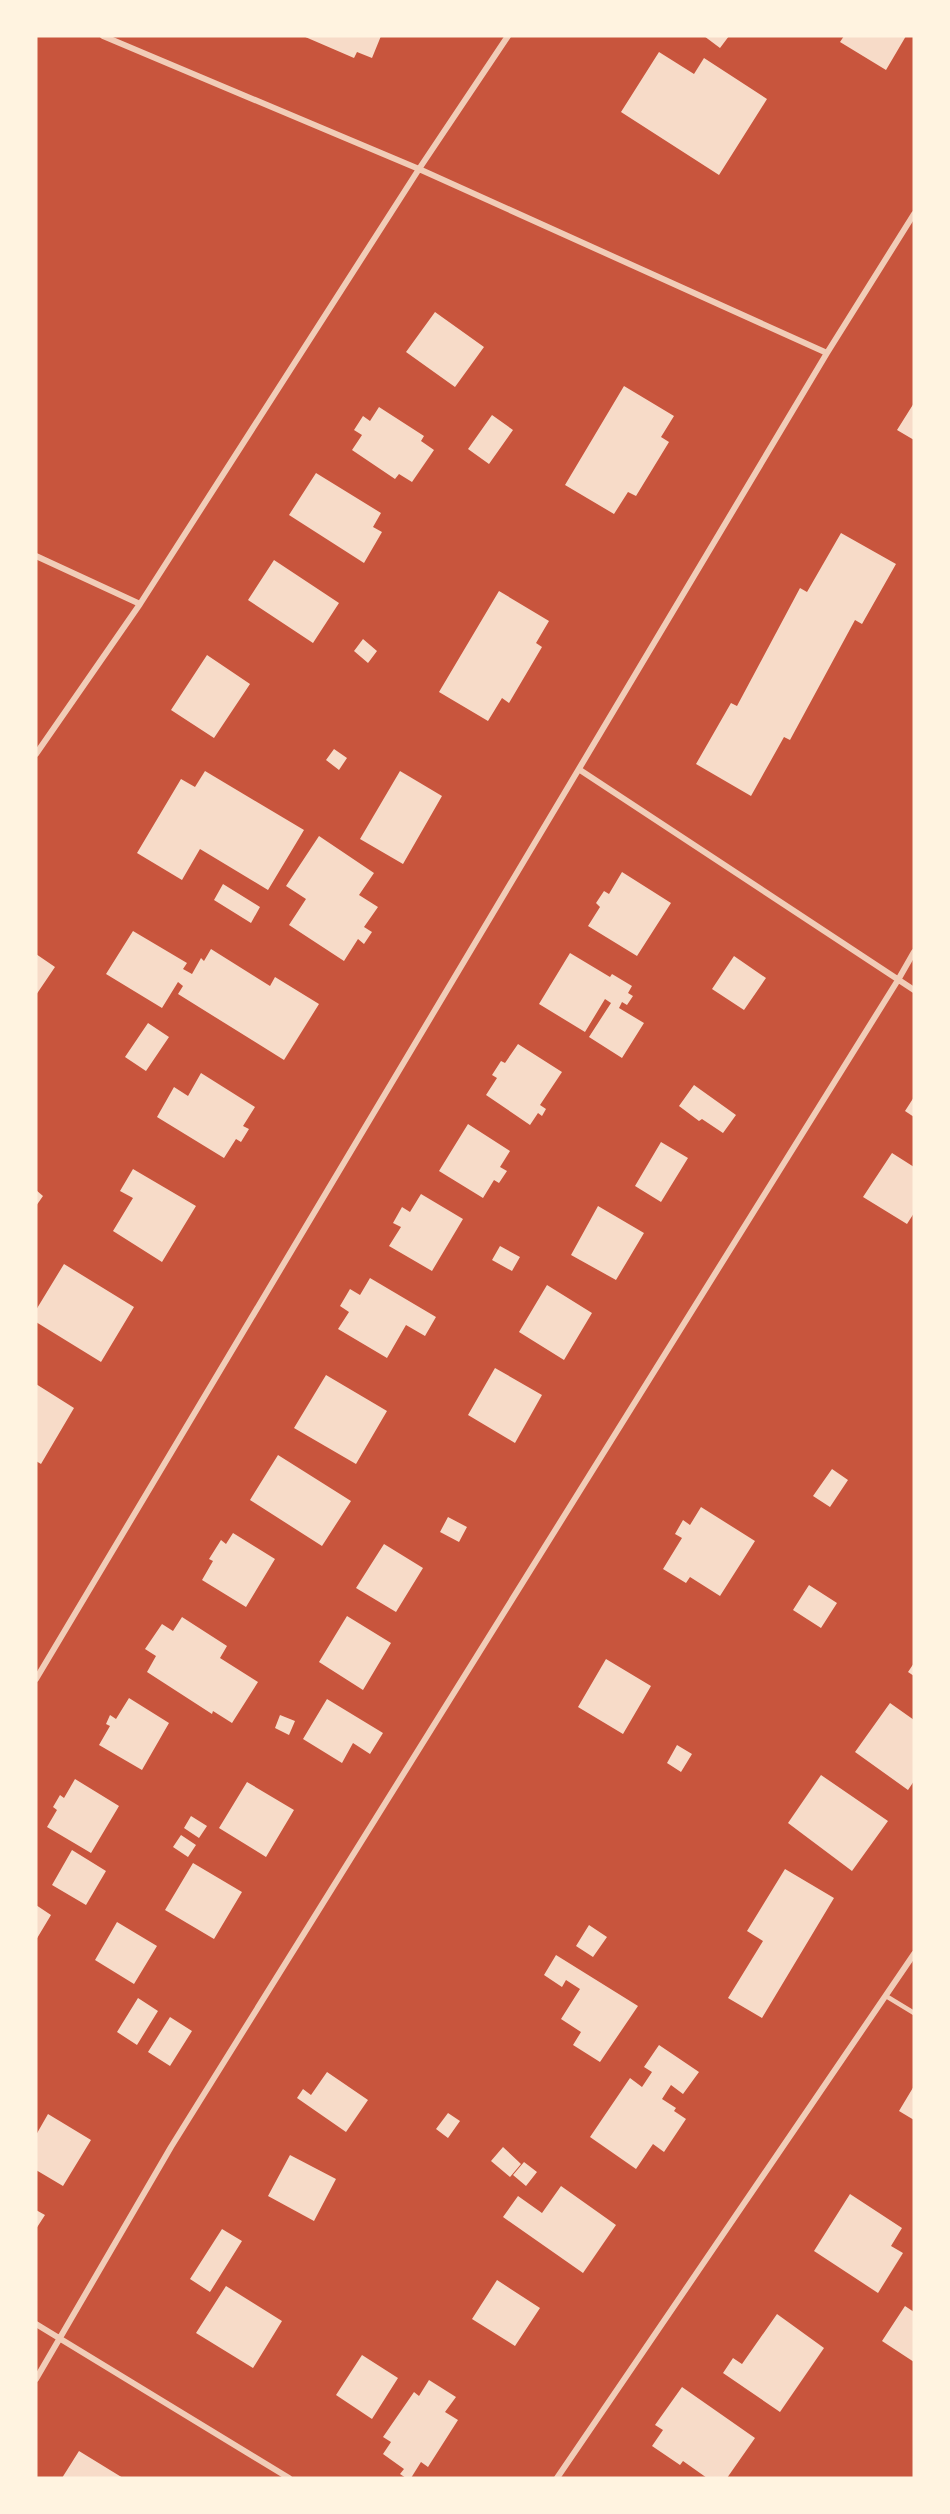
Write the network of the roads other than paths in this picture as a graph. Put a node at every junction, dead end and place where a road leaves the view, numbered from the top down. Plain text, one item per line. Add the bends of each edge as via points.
1 (103, 36) edge
2 (508, 36) edge
3 (419, 169) junction
4 (914, 214) edge
5 (827, 353) junction
6 (36, 556) edge
7 (140, 604) junction
8 (36, 754) edge
9 (580, 770) junction
10 (914, 952) edge
11 (898, 980) junction
12 (914, 990) edge
13 (36, 1679) edge
14 (914, 1954) edge
15 (886, 1996) junction
16 (914, 2013) edge
17 (36, 2324) edge
18 (61, 2339) junction
19 (36, 2379) edge
20 (289, 2478) edge
21 (557, 2478) edge

1 - 3 street
2 - 3 street
3 - 5 street
3 - 7 street
4 - 5 street
5 - 9 street
6 - 7 street
7 - 8 street
9 - 11 street
9 - 13 street
10 - 11 street
11 - 12 street
11 - 18 street via 171,2147
14 - 15 street
15 - 16 lane
15 - 21 street
17 - 18 street
18 - 19 street
18 - 20 street

